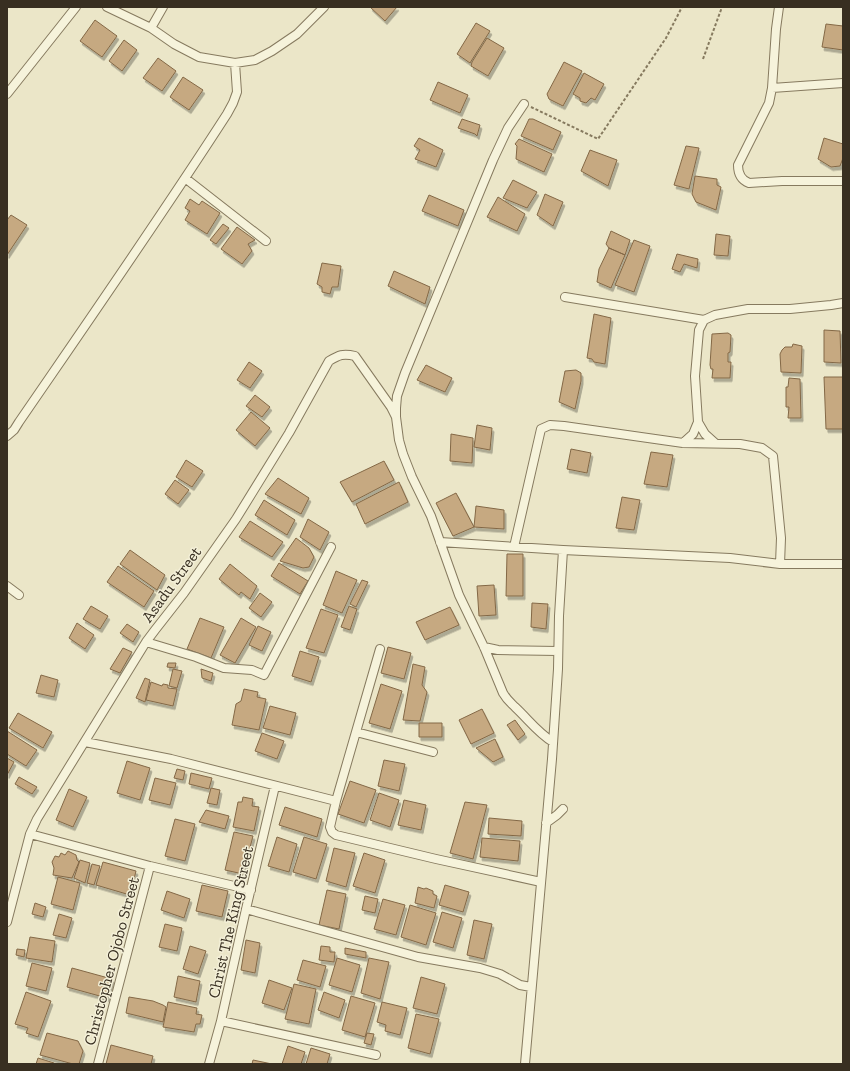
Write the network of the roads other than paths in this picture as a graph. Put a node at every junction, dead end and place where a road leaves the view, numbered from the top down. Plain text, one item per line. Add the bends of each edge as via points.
1 (76, 7) edge
2 (108, 7) edge
3 (163, 7) edge
4 (324, 7) edge
5 (779, 7) edge
6 (151, 28) junction
7 (235, 63) junction
8 (843, 83) edge
9 (772, 88) junction
10 (7, 94) edge
11 (524, 104) road end
12 (185, 178) junction
13 (843, 181) edge
14 (266, 241) dead end
15 (565, 297) dead end
16 (843, 303) edge
17 (704, 320) junction
18 (396, 417) junction
19 (698, 422) junction
20 (7, 436) edge
21 (682, 443) junction
22 (715, 444) junction
23 (440, 542) junction
24 (331, 547) dead end
25 (514, 547) junction
26 (563, 550) junction
27 (780, 564) junction
28 (843, 564) edge
29 (7, 586) edge
30 (19, 595) dead end
31 (146, 642) junction
32 (484, 647) junction
33 (380, 649) dead end
34 (558, 651) junction
35 (356, 732) junction
36 (85, 742) junction
37 (553, 742) junction
38 (433, 752) dead end
39 (275, 786) junction
40 (336, 802) junction
41 (563, 809) dead end
42 (546, 823) junction
43 (30, 834) junction
44 (150, 866) junction
45 (541, 882) junction
46 (251, 890) junction
47 (246, 909) junction
48 (7, 922) edge
49 (531, 987) junction
50 (221, 1021) junction
51 (376, 1055) dead end
52 (98, 1064) edge
53 (209, 1064) edge
54 (525, 1064) edge

1 - 10 street
2 - 6 street
3 - 6 street
4 - 7 street via 297,34 272,51 255,60
5 - 9 street
6 - 7 street via 199,57
7 - 12 street via 237,92 233,103
8 - 9 street
9 - 13 street via 769,103 738,165 738,171 744,181
11 - 18 street via 508,128 493,160 405,374 397,396
12 - 14 street
12 - 20 street via 14,430
15 - 17 street
16 - 17 street via 790,309 748,309 715,315
17 - 19 street via 699,330 695,376
18 - 23 street via 402,454 431,516
18 - 31 street, Asadu Street via 355,356 339,355 329,361 289,434 236,518
19 - 21 street via 693,434
19 - 22 street
21 - 22 street
21 - 25 street via 564,426 550,425 541,429
22 - 27 street via 740,444 762,448 773,456 781,538
23 - 25 street
23 - 32 street via 459,595
24 - 31 street via 264,675 252,670 224,668
25 - 26 street
26 - 27 street via 730,558
26 - 34 street
27 - 28 street
29 - 30 street
31 - 36 street, Asadu Street
32 - 34 street via 498,650
32 - 37 street via 507,700 542,735
33 - 35 street
34 - 37 street
35 - 38 street
35 - 40 street
36 - 39 street via 171,759
36 - 43 street, Asadu Street via 37,818
37 - 42 street
39 - 40 street
39 - 46 street, Christ The King Street
40 - 45 street via 330,827 336,835
41 - 42 street
42 - 45 street
43 - 44 street
43 - 48 street, Asadu Street
44 - 46 street
44 - 52 street, Christopher Ojobo Street
45 - 49 street
46 - 47 street, Christ The King Street
47 - 49 street via 418,957 480,968
47 - 50 street, Christ The King Street
49 - 54 street
50 - 51 street
50 - 53 street, Christ The King Street

